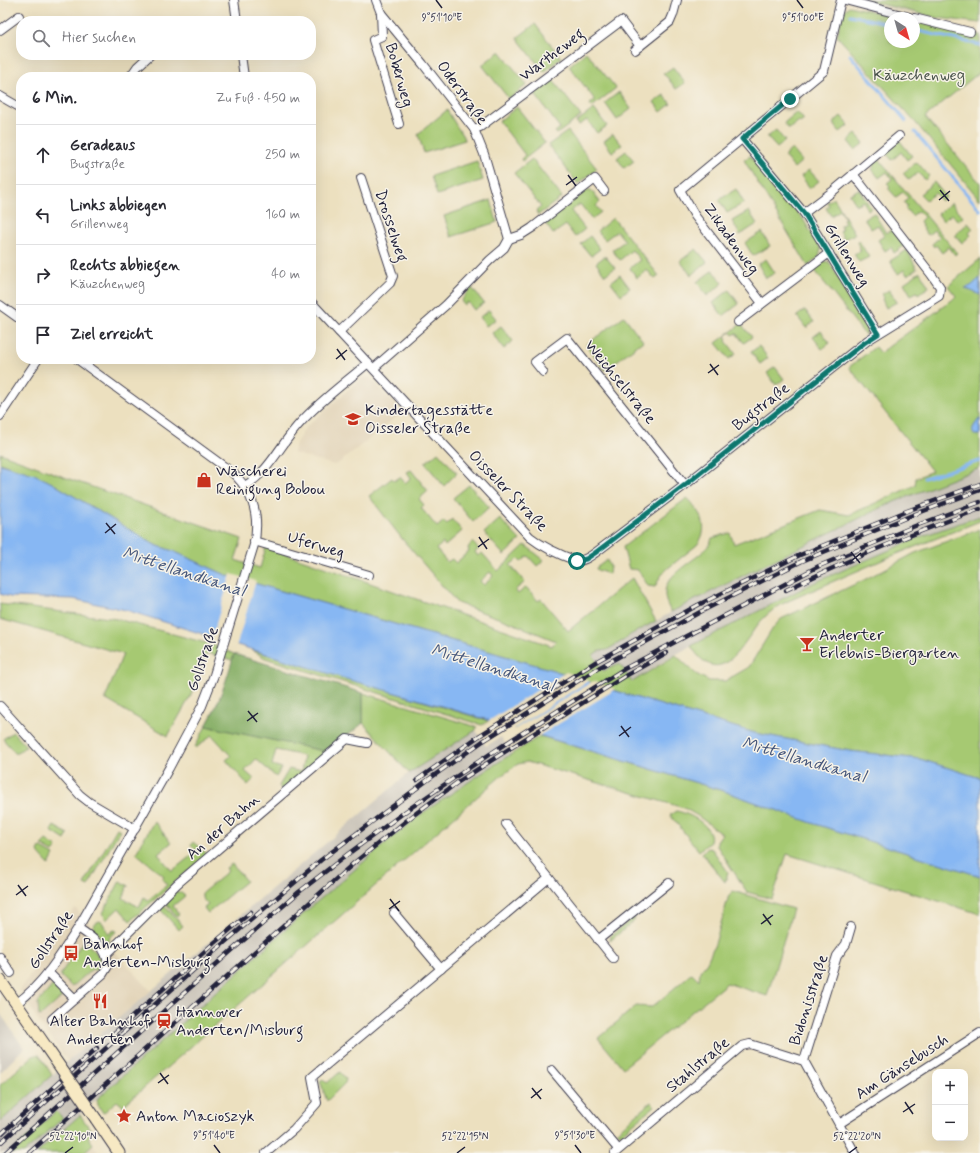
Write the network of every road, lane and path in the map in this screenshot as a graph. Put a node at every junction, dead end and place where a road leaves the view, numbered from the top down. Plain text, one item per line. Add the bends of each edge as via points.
1 (234, 0) edge
2 (376, 0) edge
3 (677, 0) edge
4 (841, 0) edge
5 (845, 0) edge
6 (891, 12) edge
7 (381, 13) junction
8 (236, 16) edge
9 (16, 18) edge
10 (920, 20) edge
11 (0, 30) edge
12 (970, 32) dead end
13 (145, 60) edge
14 (242, 60) edge
15 (134, 72) edge
16 (243, 72) edge
17 (0, 96) edge
18 (16, 105) edge
19 (399, 124) dead end
20 (474, 129) junction
21 (899, 136) dead end
22 (742, 139) junction
23 (853, 174) junction
24 (361, 178) dead end
25 (604, 191) dead end
26 (804, 213) junction
27 (509, 239) junction
28 (829, 253) junction
29 (762, 303) junction
30 (0, 305) edge
31 (316, 307) edge
32 (16, 316) edge
33 (738, 322) dead end
34 (339, 332) junction
35 (878, 334) junction
36 (35, 364) edge
37 (84, 364) edge
38 (371, 365) junction
39 (543, 372) dead end
40 (0, 416) edge
41 (685, 485) junction
42 (245, 486) junction
43 (254, 541) junction
44 (580, 561) joint
45 (368, 575) dead end
46 (0, 706) edge
47 (367, 743) dead end
48 (506, 824) dead end
49 (135, 829) junction
50 (549, 878) junction
51 (669, 883) dead end
52 (394, 913) dead end
53 (851, 927) dead end
54 (78, 928) junction
55 (598, 940) junction
56 (106, 955) junction
57 (0, 957) edge
58 (613, 958) dead end
59 (441, 969) junction
60 (48, 972) junction
61 (11, 973) dead end
62 (3, 984) edge
63 (75, 999) junction
64 (17, 1003) junction
65 (52, 1019) dead end
66 (980, 1033) edge
67 (804, 1061) junction
68 (552, 1070) dead end
69 (839, 1124) junction
70 (617, 1151) edge
71 (119, 1153) edge
72 (266, 1153) edge
73 (855, 1153) edge

1 - 8 street
2 - 7 street, Oderstraße
3 - 20 street, Wartheweg via 670,22 638,48 621,21
4 - 22 street via 824,71
5 - 6 street
7 - 19 street, Boberweg via 382,36 373,40
7 - 20 street, Oderstraße
9 - 11 street
10 - 12 street
13 - 15 street
14 - 16 street
17 - 18 street
20 - 27 street, Oderstraße
21 - 23 street
22 - 26 street, Grillenweg
22 - 29 street, Zikadenweg via 680,190 695,216
23 - 26 street
23 - 35 street, Bugstraße via 940,287 939,296
24 - 34 street, Drosselweg via 393,276 390,283
25 - 27 street via 595,179 532,228 520,236
26 - 28 street, Grillenweg
27 - 38 street via 504,248 446,305
28 - 29 street
28 - 35 street, Grillenweg
29 - 33 street
30 - 32 street
31 - 34 street, Oisseler Straße
34 - 38 street, Oisseler Straße
35 - 41 street, Bugstraße
36 - 40 street
37 - 42 street, Gollstraße via 228,468
38 - 42 street via 300,422 269,466
38 - 44 street, Oisseler Straße via 530,537 556,553
39 - 41 street, Weichselstraße via 536,362 567,338
41 - 44 street, Bugstraße via 595,553
42 - 43 street, Gollstraße via 255,512
43 - 45 street, Uferweg
43 - 49 street, Gollstraße via 220,656 202,706
46 - 49 street via 80,795
47 - 56 street, An der Bahn via 347,739 182,880
48 - 50 street
49 - 54 street, Gollstraße
50 - 55 street
50 - 59 street
51 - 55 street
52 - 59 street
53 - 67 street, Bidonisstraße via 846,944 837,956
54 - 56 street via 93,937
54 - 60 street, Gollstraße
55 - 58 street
56 - 63 street via 108,966 103,974
57 - 61 street
59 - 72 street via 312,1077 317,1103 294,1129
60 - 63 street
60 - 64 street, Gollstraße via 31,993
62 - 64 main road
63 - 65 street
64 - 71 main road, bridge
66 - 69 street, Am Gänsebusch
67 - 69 street
67 - 70 street, Stahlstraße via 750,1044 742,1046
68 - 70 street
69 - 73 street

